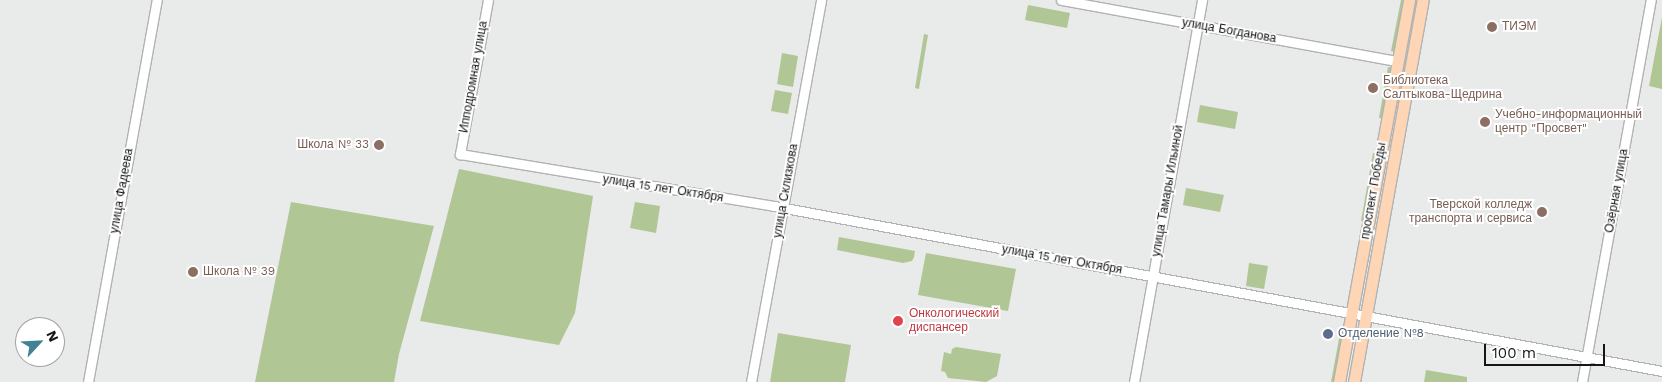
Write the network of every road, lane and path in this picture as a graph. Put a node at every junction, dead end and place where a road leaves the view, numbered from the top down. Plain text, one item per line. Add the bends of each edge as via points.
1 (157, 0) edge
2 (488, 0) edge
3 (821, 0) edge
4 (1061, 0) edge
5 (1202, 0) edge
6 (1409, 0) edge
7 (1423, 0) edge
8 (1651, 0) edge
9 (1198, 25) junction
10 (1398, 61) junction
11 (460, 154) joint
12 (783, 208) junction
13 (1153, 276) junction
14 (1351, 313) junction
15 (1366, 316) junction
16 (1587, 357) junction
17 (1662, 371) edge
18 (88, 382) edge
19 (751, 382) edge
20 (1134, 382) edge
21 (1339, 382) edge
22 (1354, 382) edge
23 (1582, 382) edge

1 - 18 street, улица Фадеева
2 - 11 street, Ипподромная улица
3 - 12 street, улица Склизкова
4 - 9 street, улица Богданова
5 - 9 street, улица Тамары Ильиной
6 - 10 main road, проспект Победы
7 - 15 main road, проспект Победы
8 - 16 street, Озёрная улица
9 - 10 street, улица Богданова
9 - 13 street, улица Тамары Ильиной
10 - 14 main road, проспект Победы
11 - 12 street, улица 15 лет Октября
12 - 13 street, улица 15 лет Октября
12 - 19 street, улица Склизкова
13 - 14 street, улица 15 лет Октября
13 - 20 street, улица Тамары Ильиной
14 - 15 street, улица 15 лет Октября
14 - 21 main road, проспект Победы
15 - 16 street, улица 15 лет Октября
15 - 22 main road, проспект Победы
16 - 17 street, улица 15 лет Октября
16 - 23 street, Озёрная улица

